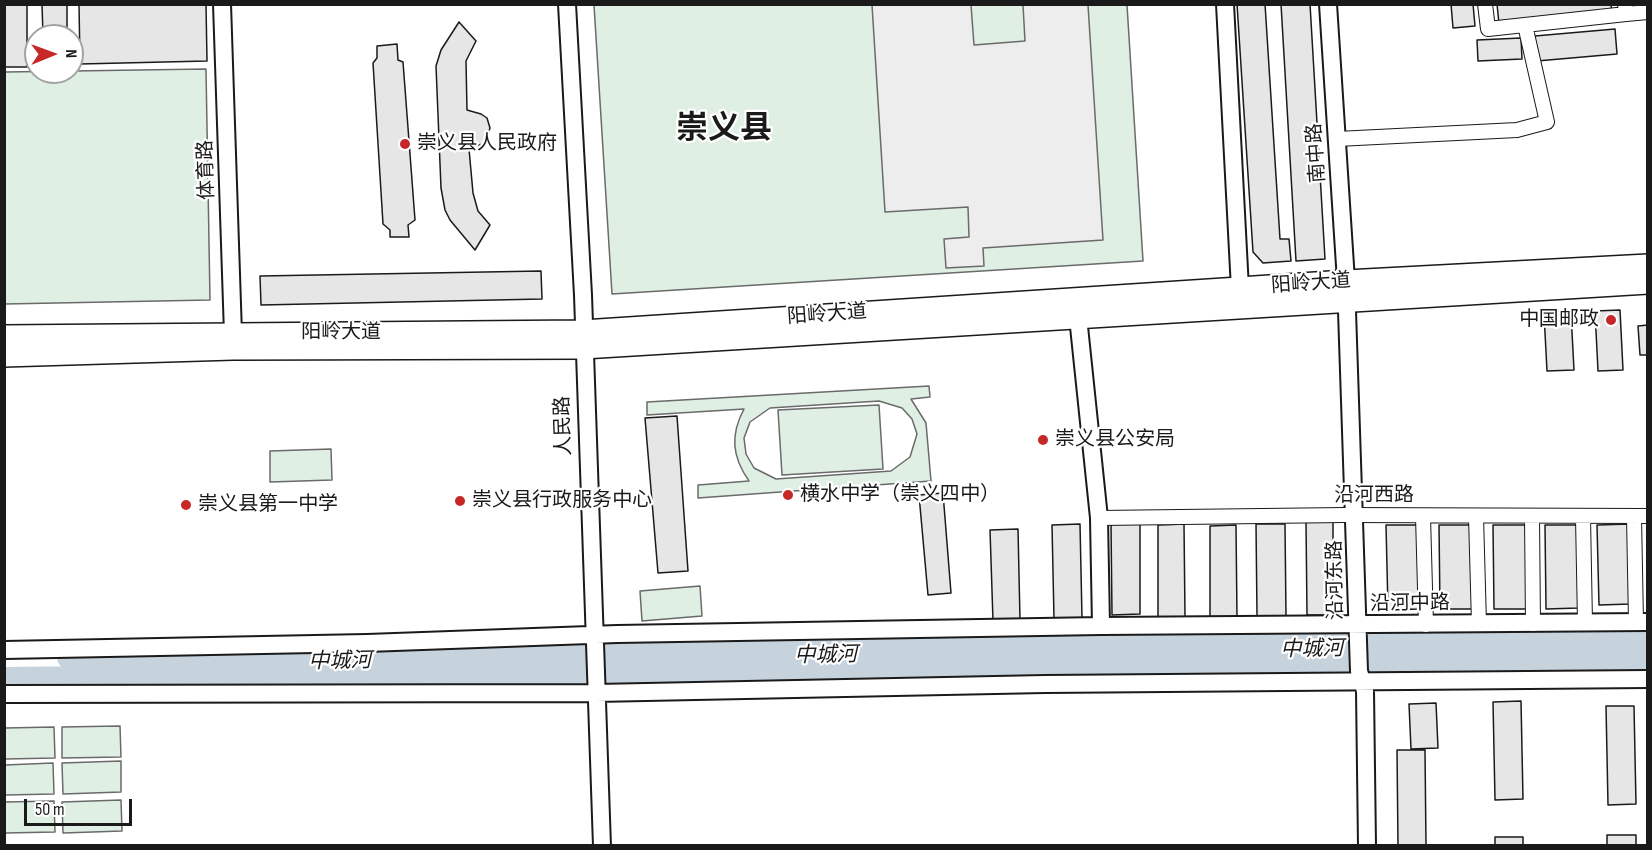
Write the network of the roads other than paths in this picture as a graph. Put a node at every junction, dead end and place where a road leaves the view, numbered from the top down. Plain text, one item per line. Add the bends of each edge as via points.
1 (222, 4) edge
2 (567, 4) edge
3 (1225, 4) edge
4 (1328, 4) edge
5 (1485, 4) edge
6 (1625, 9) edge
7 (1647, 12) edge
8 (1525, 25) junction
9 (1337, 139) junction
10 (1647, 265) edge
11 (1647, 283) edge
12 (1240, 289) junction
13 (1346, 290) junction
14 (1078, 317) junction
15 (233, 334) junction
16 (4, 336) edge
17 (584, 340) junction
18 (4, 356) edge
19 (1356, 515) junction
20 (1423, 516) junction
21 (1476, 516) junction
22 (1532, 517) junction
23 (1583, 517) junction
24 (1641, 517) edge
25 (1099, 518) junction
26 (1642, 622) edge
27 (1586, 623) junction
28 (1479, 624) junction
29 (1533, 624) junction
30 (1426, 625) junction
31 (1101, 626) junction
32 (1358, 630) junction
33 (594, 640) junction
34 (4, 650) edge
35 (1360, 677) junction
36 (1647, 679) edge
37 (595, 686) junction
38 (4, 694) edge
39 (602, 846) edge
40 (1367, 846) edge

1 - 15 street, 体育路
2 - 17 street, 人民路
3 - 12 street
4 - 9 street, 南中路
5 - 8 street via 1488,29
6 - 7 street
6 - 8 street
8 - 9 street via 1546,122 1517,130
9 - 13 street, 南中路
10 - 13 main road, 阳岭大道
11 - 13 main road, 阳岭大道
12 - 13 main road, 阳岭大道
12 - 17 main road, 阳岭大道
13 - 14 main road, 阳岭大道
13 - 19 street, 沿河东路
14 - 17 main road, 阳岭大道
14 - 25 street
15 - 16 main road, 阳岭大道
15 - 17 main road, 阳岭大道
17 - 18 main road, 阳岭大道
17 - 33 street, 人民路
19 - 20 street, 沿河西路
19 - 25 street, 沿河西路
19 - 32 street, 沿河东路
20 - 21 street, 沿河西路
20 - 30 street
21 - 22 street, 沿河西路
21 - 28 street
22 - 23 street, 沿河西路
22 - 29 street
23 - 24 street, 沿河西路
23 - 27 street
24 - 26 street
25 - 31 street
26 - 27 street, 沿河中路
27 - 29 street, 沿河中路
28 - 29 street, 沿河中路
28 - 30 street, 沿河中路
30 - 32 street, 沿河中路
31 - 32 street, 沿河中路
31 - 33 street, 沿河中路
32 - 35 street, 沿河东路
33 - 34 street, 沿河中路
33 - 37 street, 人民路
35 - 36 street
35 - 37 street via 1045,684
35 - 40 street, 沿河东路 via 1365,691
37 - 38 street
37 - 39 street, 人民路

